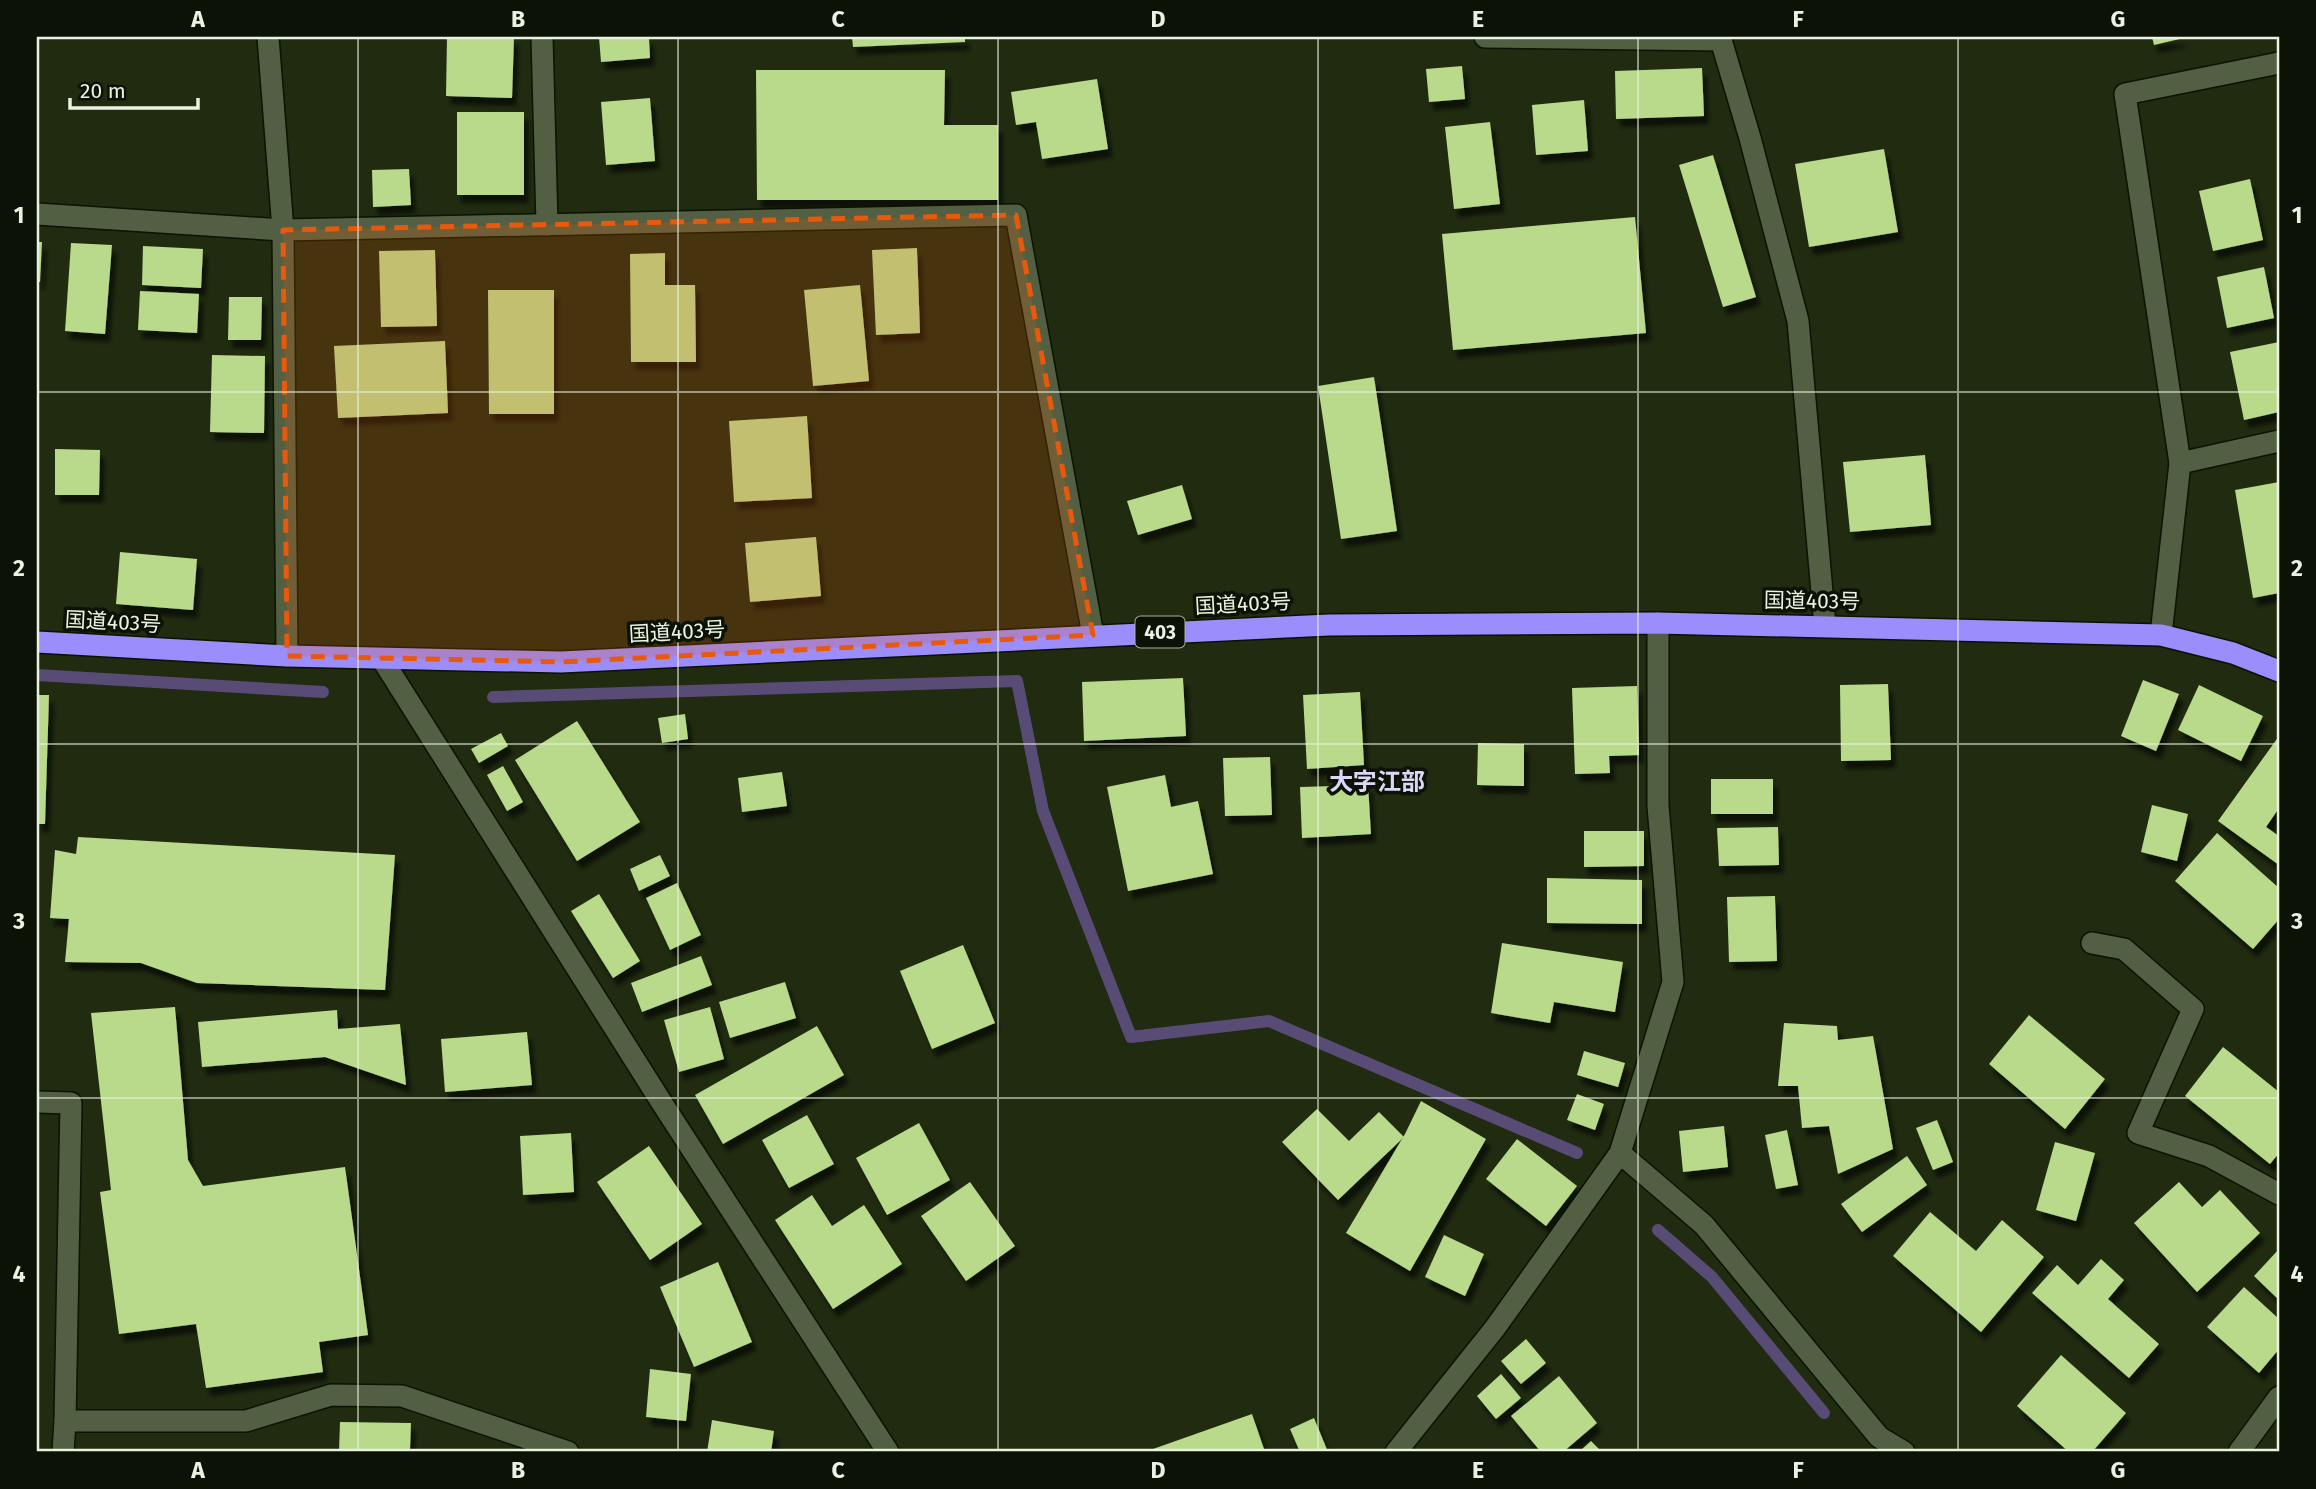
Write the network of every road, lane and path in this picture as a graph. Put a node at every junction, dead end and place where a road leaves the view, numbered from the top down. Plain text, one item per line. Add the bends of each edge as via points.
1 (268, 37) edge
2 (542, 37) edge
3 (1485, 37) edge
4 (2279, 63) edge
5 (37, 214) edge
6 (547, 225) junction
7 (283, 230) junction
8 (2279, 441) edge
9 (2179, 463) junction
10 (1658, 623) junction
11 (1825, 626) junction
12 (1093, 635) junction
13 (2161, 635) junction
14 (37, 642) edge
15 (287, 656) junction
16 (382, 659) junction
17 (2279, 671) edge
18 (2092, 943) dead end
19 (37, 1101) edge
20 (1620, 1153) junction
21 (2279, 1194) edge
22 (2279, 1396) edge
23 (65, 1420) junction
24 (63, 1452) edge
25 (568, 1452) edge
26 (888, 1452) edge
27 (1396, 1452) edge
28 (1904, 1452) edge
29 (2239, 1452) edge

1 - 7 street
2 - 6 street
3 - 11 street via 1721,40 1798,321
4 - 9 street via 2125,94
5 - 7 street
6 - 7 street
6 - 12 street via 1016,215
7 - 15 street
8 - 9 street
9 - 13 street
10 - 11 highway, 国道403号 / 403
10 - 12 highway, 国道403号 / 403 via 1329,625
10 - 20 street via 1658,806 1673,982
11 - 13 highway, 国道403号 / 403
12 - 16 highway, 国道403号 / 403 via 561,662
13 - 17 highway, 国道403号 / 403 via 2233,653
14 - 15 highway, 国道403号 / 403
15 - 16 highway, 国道403号 / 403
16 - 26 street
18 - 21 street via 2124,949 2193,1009 2138,1133 2208,1156
19 - 23 street via 71,1103
20 - 27 street via 1494,1328
20 - 28 street via 1704,1225 1879,1437
22 - 29 street
23 - 24 street
23 - 25 street via 246,1421 331,1395 402,1396

